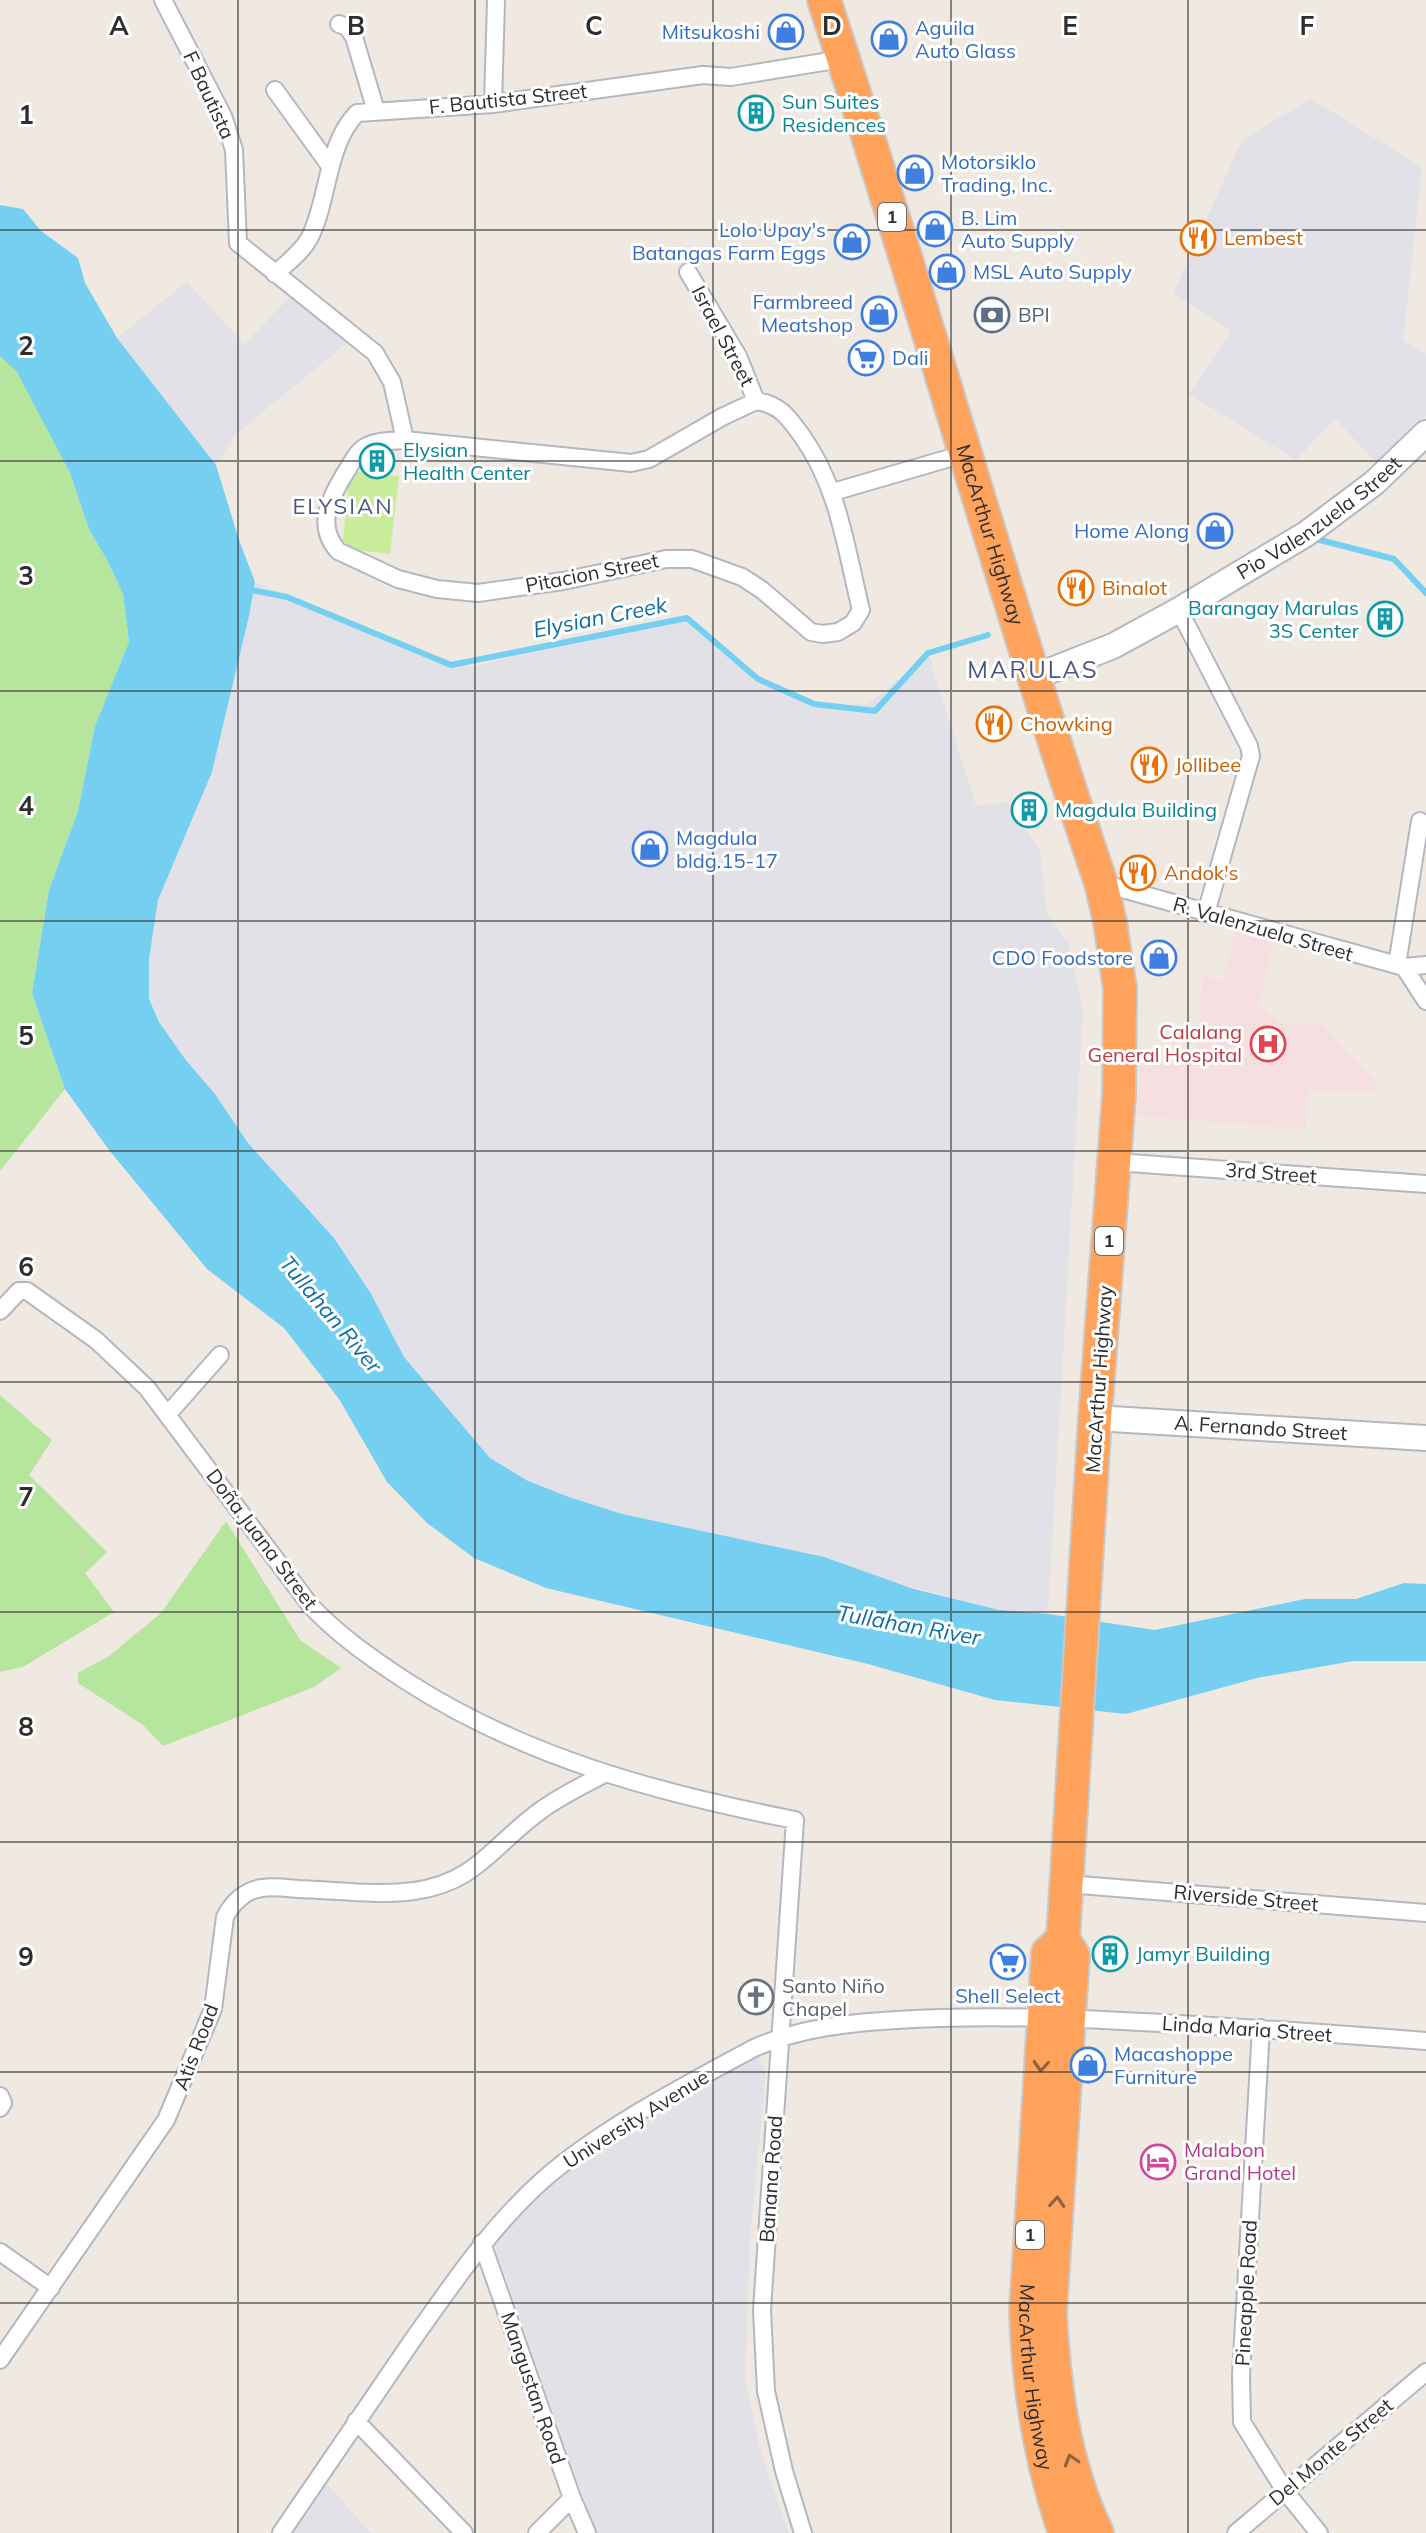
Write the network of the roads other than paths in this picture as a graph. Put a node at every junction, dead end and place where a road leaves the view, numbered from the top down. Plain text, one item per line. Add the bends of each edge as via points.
1 (163, 0) edge
2 (496, 0) edge
3 (824, 0) edge
4 (339, 24) dead end
5 (842, 59) junction
6 (275, 90) dead end
7 (493, 104) junction
8 (376, 111) junction
9 (330, 166) junction
10 (688, 272) dead end
11 (275, 274) junction
12 (756, 401) junction
13 (1426, 433) edge
14 (405, 440) junction
15 (967, 453) junction
16 (833, 492) junction
17 (1179, 610) junction
18 (1034, 677) junction
19 (1420, 821) dead end
20 (1101, 883) junction
21 (1206, 913) junction
22 (1426, 965) edge
23 (1400, 966) junction
24 (1426, 1001) edge
25 (1115, 1162) junction
26 (1426, 1184) edge
27 (0, 1311) edge
28 (220, 1355) dead end
29 (168, 1414) junction
30 (1095, 1418) junction
31 (1426, 1438) edge
32 (604, 1774) junction
33 (795, 1820) joint
34 (1067, 1884) junction
35 (1426, 1913) edge
36 (1056, 2017) junction
37 (1261, 2028) junction
38 (781, 2036) junction
39 (1426, 2041) edge
40 (0, 2096) edge
41 (0, 2108) edge
42 (482, 2243) junction
43 (0, 2252) edge
44 (51, 2288) junction
45 (0, 2360) edge
46 (1426, 2372) edge
47 (356, 2421) junction
48 (1285, 2491) junction
49 (572, 2498) junction
50 (281, 2533) edge
51 (464, 2533) edge
52 (537, 2533) edge
53 (587, 2533) edge
54 (803, 2533) edge
55 (1065, 2533) edge
56 (1097, 2533) edge
57 (1236, 2533) edge
58 (1319, 2533) edge

1 - 11 street, F Bautista via 223,116 234,150 238,243
2 - 7 street
3 - 5 highway, MacArthur Highway / 1
4 - 8 street via 354,37
5 - 7 street, F. Bautista Street
5 - 15 highway, MacArthur Highway / 1
6 - 9 street
7 - 8 street, F. Bautista Street
8 - 9 street, F. Bautista Street via 357,113 350,121
9 - 11 street, F. Bautista Street via 309,240
10 - 12 street, Israel Street via 738,356
11 - 14 street via 375,353 392,382
12 - 14 street via 649,459 631,463
12 - 16 street via 772,403 787,414 819,460
13 - 17 street, Pio Valenzuela Street via 1374,483 1306,534
14 - 16 street, Pitacion Street via 366,446 356,455 327,507 325,526 331,543 350,558 437,589 478,593 666,559 692,559 762,590 811,632 838,632 861,610
15 - 16 street
15 - 18 highway, MacArthur Highway / 1
17 - 18 street, Pio Valenzuela Street via 1102,651
17 - 21 street via 1251,756
18 - 20 highway, MacArthur Highway / 1
19 - 23 street
20 - 21 street, R. Valenzuela Street
20 - 25 highway, MacArthur Highway / 1 via 1120,989
21 - 23 street, R. Valenzuela Street
22 - 23 street, R. Valenzuela Street
23 - 24 street
25 - 26 street, 3rd Street
25 - 30 highway, MacArthur Highway / 1
27 - 29 street, Doña Juana Street via 19,1291 27,1291 104,1347
28 - 29 street
29 - 32 street, Doña Juana Street via 328,1624 378,1663 473,1720
30 - 31 street, A. Fernando Street
30 - 34 highway, MacArthur Highway / 1
32 - 33 street, Doña Juana Street
32 - 44 street, Atis Road via 543,1808 470,1873 439,1886 383,1892 261,1888 230,1907 213,2009 166,2120
33 - 38 street, Banana Road
34 - 35 street, Riverside Street
34 - 36 highway, MacArthur Highway / 1 via 1063,1939 1073,1955
36 - 37 street, Linda Maria Street
36 - 38 street, University Avenue via 948,2016
36 -> 55 highway, MacArthur Highway / 1 via 1026,2310 1039,2443
56 -> 36 highway, MacArthur Highway / 1 via 1065,2439 1053,2362
37 - 39 street, Linda Maria Street
37 - 48 street, Pineapple Road via 1241,2403 1242,2422
38 - 42 street, University Avenue via 590,2143 545,2178
38 - 54 street, Banana Road via 762,2310 764,2364 784,2471
40 - 41 street
42 - 47 street, University Avenue
42 - 49 street, Mangustan Road
43 - 44 street
44 - 45 street, Atis Road
46 - 48 street, Del Monte Street
47 - 50 street, University Avenue
47 - 51 street
48 - 57 street, Del Monte Street
48 - 58 street, Pineapple Road
49 - 52 street
49 - 53 street, Mangustan Road

